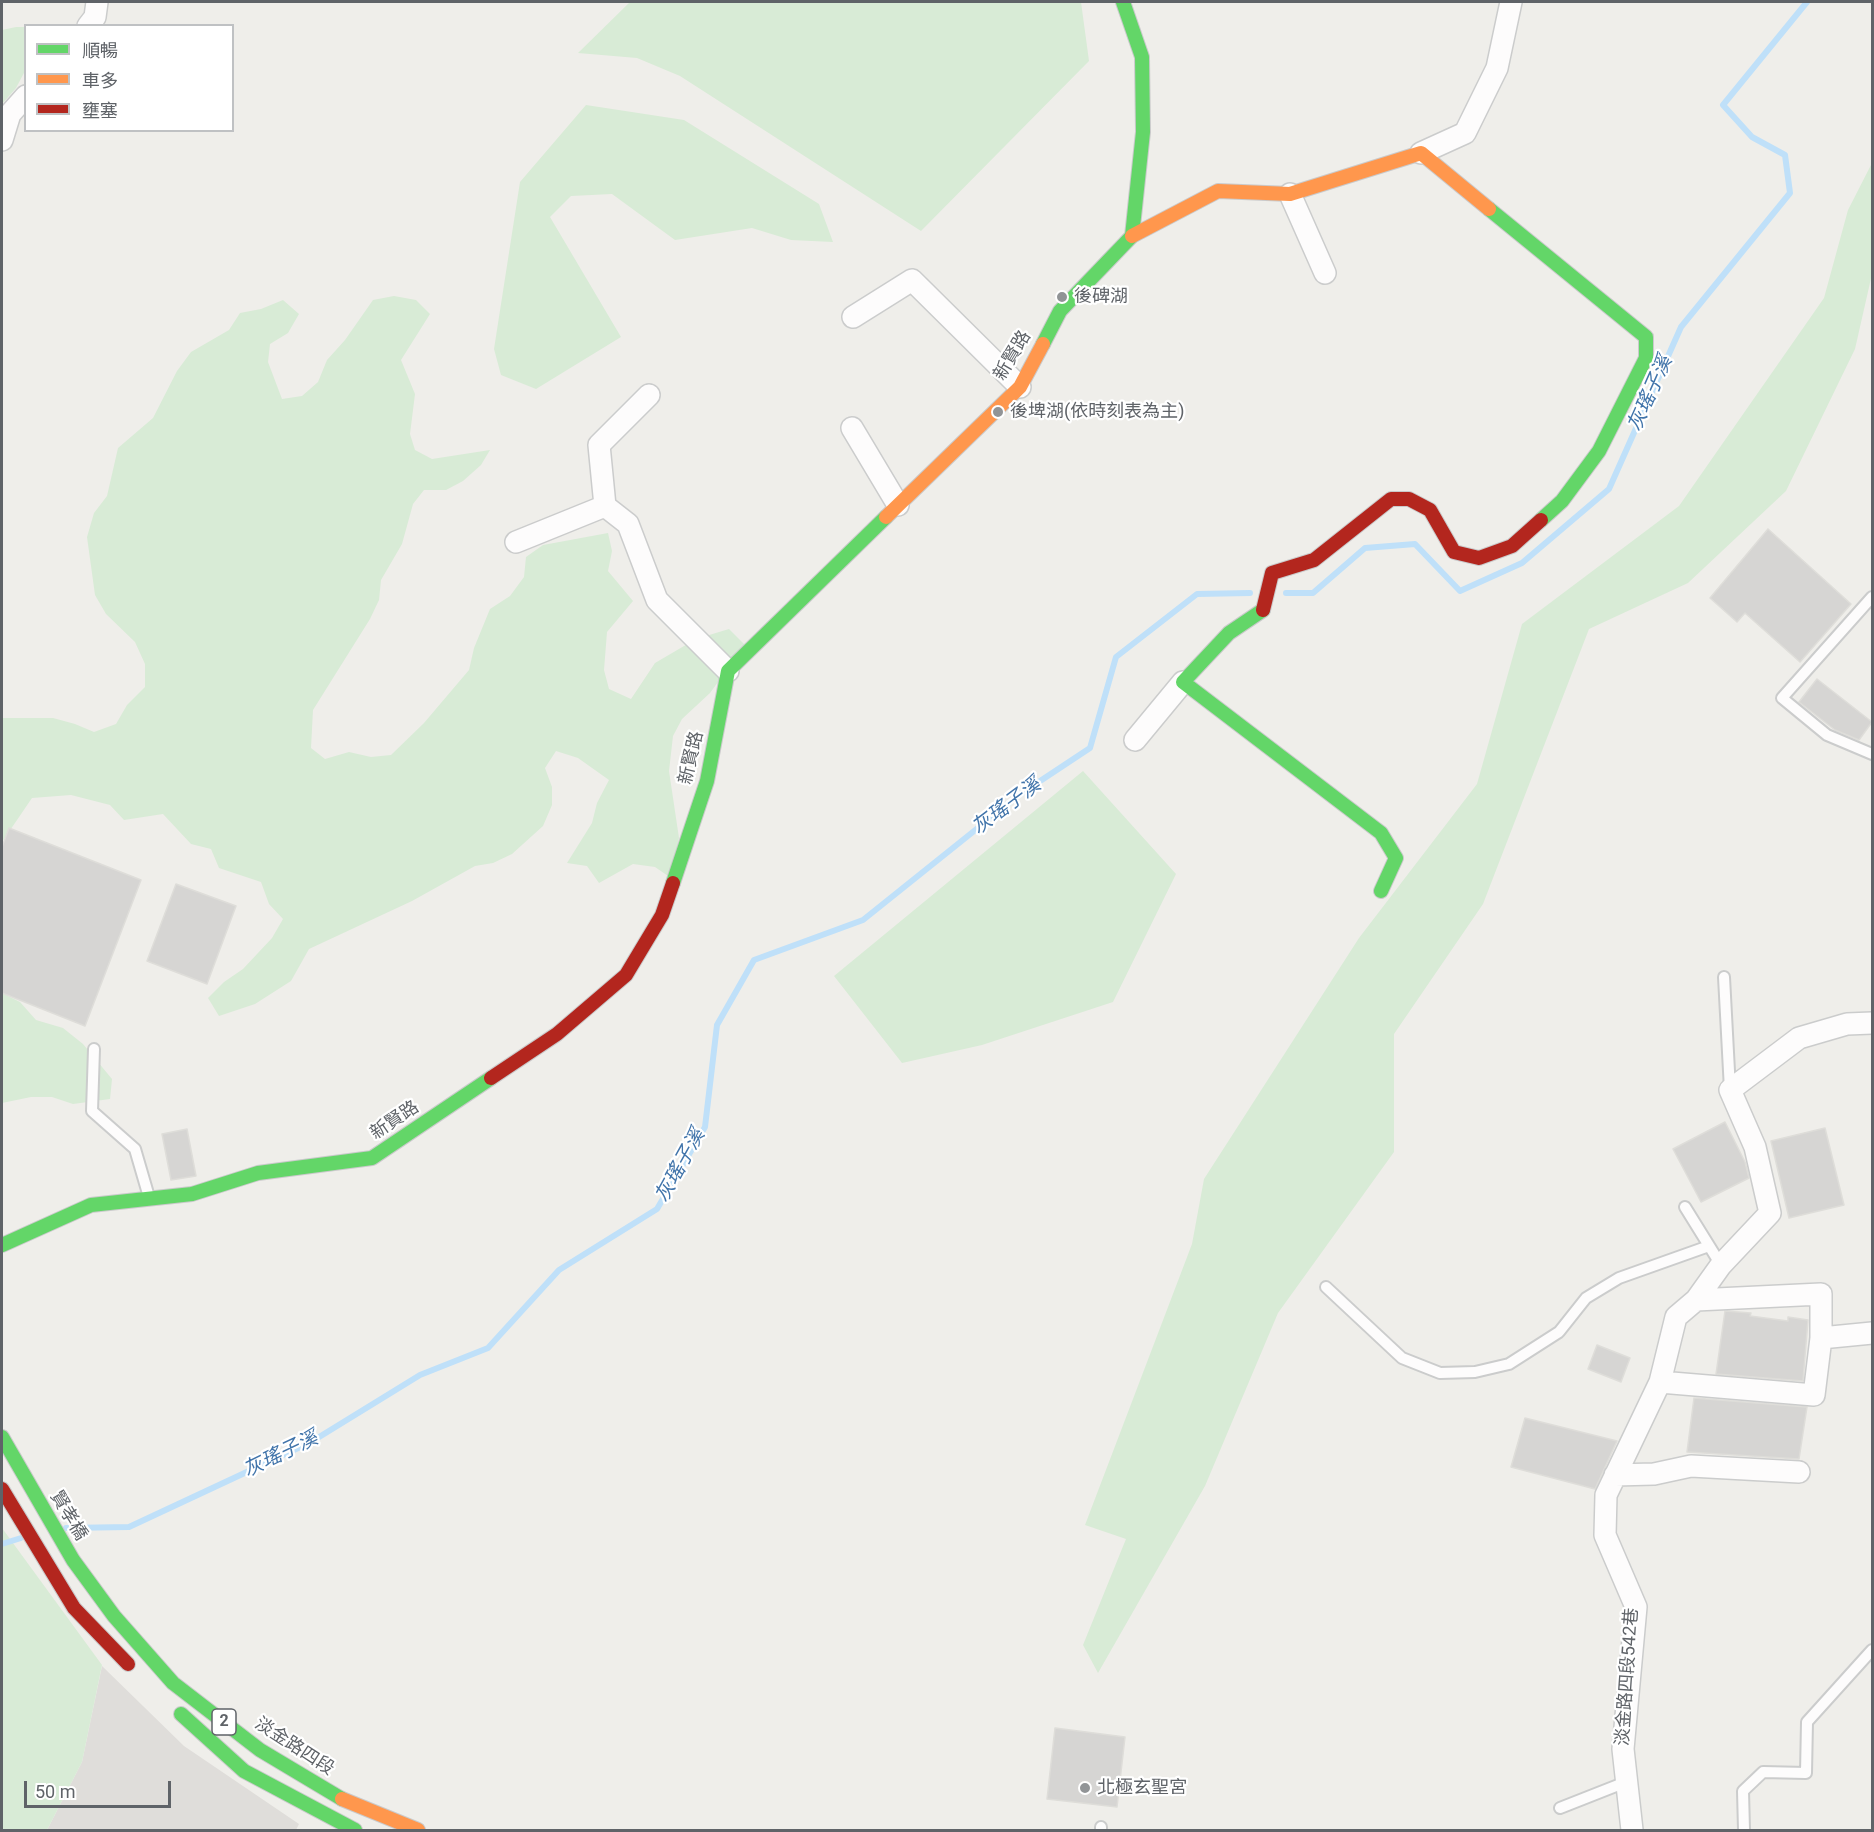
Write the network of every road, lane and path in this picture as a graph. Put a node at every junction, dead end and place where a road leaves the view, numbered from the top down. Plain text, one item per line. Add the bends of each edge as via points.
1 (97, 2) edge
2 (1122, 2) edge
3 (1511, 2) edge
4 (90, 24) edge
5 (24, 98) edge
6 (2, 140) edge
7 (1421, 153) junction
8 (1290, 195) junction
9 (1132, 236) junction
10 (1324, 273) dead end
11 (853, 317) dead end
12 (1020, 387) junction
13 (649, 395) dead end
14 (852, 428) dead end
15 (898, 505) junction
16 (605, 506) junction
17 (516, 542) dead end
18 (1872, 597) edge
19 (728, 671) junction
20 (1183, 681) junction
21 (1135, 740) dead end
22 (1872, 754) edge
23 (1381, 891) dead end
24 (1724, 977) dead end
25 (1872, 1023) edge
26 (94, 1048) dead end
27 (1730, 1090) junction
28 (149, 1198) junction
29 (1685, 1207) dead end
30 (2, 1245) edge
31 (1709, 1246) junction
32 (1721, 1265) junction
33 (1326, 1287) dead end
34 (1696, 1300) junction
35 (1872, 1332) edge
36 (1821, 1338) junction
37 (1660, 1382) junction
38 (2, 1437) edge
39 (1799, 1472) dead end
40 (1614, 1475) junction
41 (2, 1489) edge
42 (74, 1560) joint
43 (1872, 1650) edge
44 (138, 1675) dead end
45 (173, 1707) dead end
46 (1626, 1782) junction
47 (1560, 1808) dead end
48 (355, 1830) edge
49 (418, 1830) edge
50 (1632, 1830) edge
51 (1744, 1830) edge

1 - 4 street
2 - 9 street via 1142,57 1143,132
3 - 7 street via 1497,68 1465,133
5 - 6 street via 10,114
7 - 8 street
7 - 20 street via 1646,337 1646,358 1599,451 1562,501 1512,546 1479,558 1454,552 1430,510 1409,499 1391,499 1314,561 1272,573 1265,608 1229,633
8 - 9 street, 新賢路 via 1218,191
8 - 10 street
9 - 12 street, 新賢路 via 1060,311
11 - 12 street via 912,280
12 - 15 street, 新賢路
13 - 16 street via 599,446
14 - 15 street
15 - 19 street, 新賢路
16 - 17 street
16 - 19 street via 628,524 657,600
18 - 22 lane via 1782,698 1827,735
19 - 28 street, 新賢路 via 703,792 662,915 626,975 557,1034 372,1158 258,1173 192,1194
20 - 21 street
20 - 23 street via 1381,833 1396,858
24 - 27 lane
25 - 27 street via 1847,1024 1799,1038
26 - 28 lane via 92,1111 135,1149
27 - 32 street, 淡金路四段542巷 via 1755,1147 1770,1213
28 - 30 street, 新賢路 via 91,1205
29 - 31 lane
31 - 32 lane
31 - 33 lane via 1619,1278 1586,1298 1559,1332 1509,1364 1475,1372 1440,1373 1402,1359
32 - 34 street, 淡金路四段542巷
34 - 36 street via 1821,1294
34 - 37 street, 淡金路四段542巷 via 1676,1317
35 - 36 street
36 - 37 street via 1814,1395
37 - 40 street, 淡金路四段542巷
38 - 42 street, 賢孝橋 / 2
39 - 40 street via 1691,1466 1654,1474
40 - 46 street, 淡金路四段542巷 via 1606,1495 1605,1535 1636,1606 1623,1749
41 - 44 street via 74,1608
42 - 49 street, 淡金路四段 / 2 via 114,1616 173,1683 260,1750 342,1799
43 - 51 lane via 1807,1722 1806,1773 1763,1772 1743,1791
45 - 48 street, 2 via 244,1771
46 - 47 lane
46 - 50 street, 淡金路四段542巷

